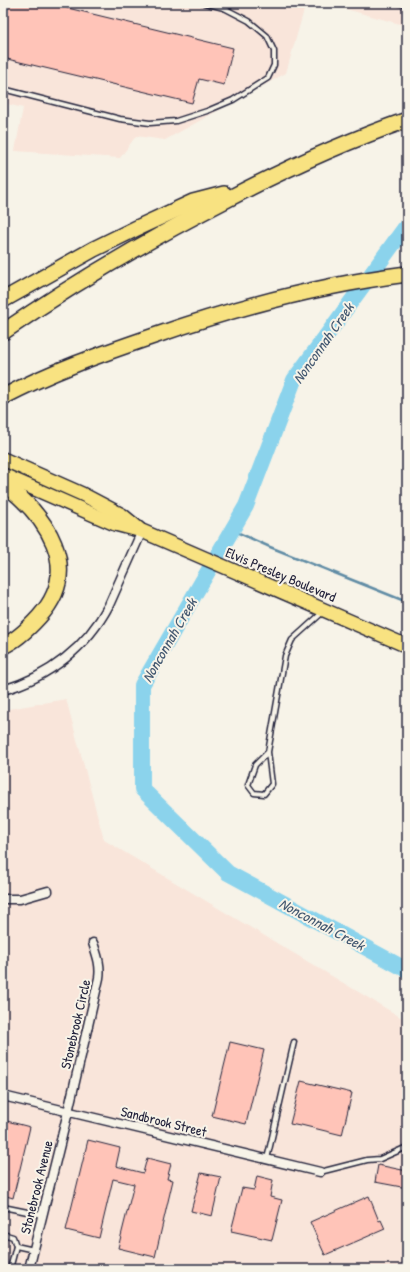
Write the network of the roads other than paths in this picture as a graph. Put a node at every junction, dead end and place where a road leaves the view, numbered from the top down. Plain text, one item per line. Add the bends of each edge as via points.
1 (204, 3) edge
2 (225, 3) edge
3 (399, 3) edge
4 (407, 5) edge
5 (224, 8) junction
6 (3, 89) edge
7 (407, 120) edge
8 (254, 185) junction
9 (407, 274) edge
10 (3, 300) edge
11 (3, 332) edge
12 (3, 397) edge
13 (3, 460) edge
14 (3, 475) edge
15 (3, 483) edge
16 (142, 531) junction
17 (325, 611) junction
18 (3, 646) edge
19 (407, 646) edge
20 (3, 690) edge
21 (268, 752) junction
22 (48, 891) dead end
23 (3, 899) edge
24 (93, 943) dead end
25 (294, 1042) dead end
26 (3, 1096) edge
27 (68, 1112) junction
28 (407, 1147) edge
29 (267, 1160) junction
30 (320, 1172) joint
31 (3, 1207) edge
32 (43, 1216) junction
33 (3, 1234) edge
34 (16, 1246) junction
35 (34, 1250) junction
36 (10, 1269) edge
37 (29, 1269) edge

1 - 5 lane
2 - 5 lane
3 - 4 lane
5 - 6 lane via 249,21 267,36 274,51 274,65 268,78 233,100 207,111 176,121 150,123 120,119
7 - 8 highway via 319,155
8 - 10 highway via 193,202 94,249
8 - 11 highway via 126,254
9 - 12 highway via 356,282 256,304 180,327 78,363
13 - 16 main road, Elvis Presley Boulevard via 116,511
14 - 16 main road, Elvis Presley Boulevard via 115,524
15 - 18 highway via 32,508 50,532 55,544 59,570 56,591 45,611 20,635
16 - 17 main road, Elvis Presley Boulevard
16 - 20 street via 109,605 86,638 59,664 23,683
17 - 19 main road, Elvis Presley Boulevard
17 - 21 lane via 292,640 285,656
21 - 21 lane via 255,765 248,785 254,793 264,794 272,784
22 - 23 street via 20,899
24 - 27 street, Stonebrook Circle via 99,961 100,978
25 - 29 lane
26 - 27 street, Sandbrook Street
27 - 29 street, Sandbrook Street
27 - 32 street, Stonebrook Avenue
28 - 30 lane via 380,1159
29 - 30 street, Sandbrook Street
31 - 32 lane
32 - 35 street, Stonebrook Avenue
33 - 34 lane via 13,1237
34 - 35 lane
34 - 36 lane
35 - 37 street, Stonebrook Avenue

